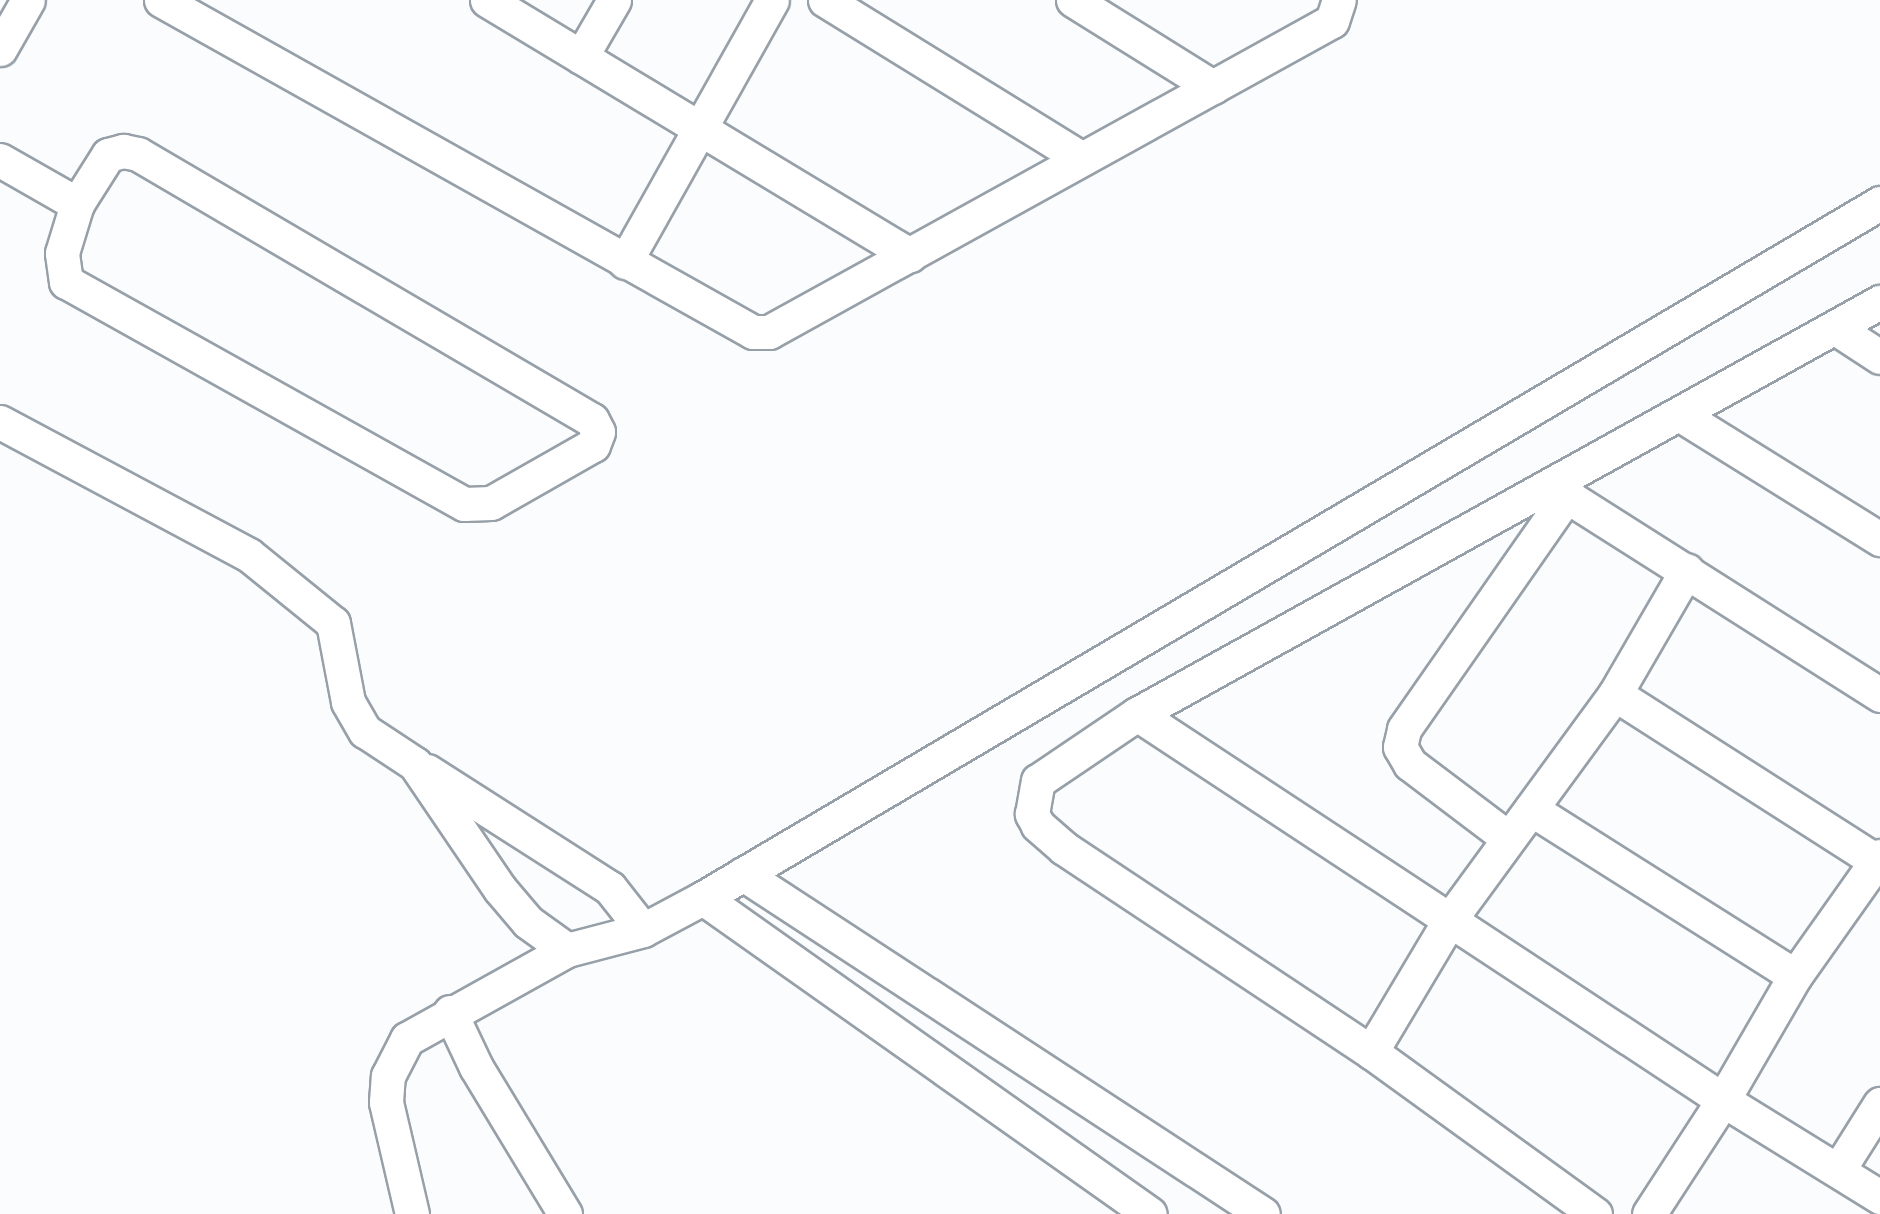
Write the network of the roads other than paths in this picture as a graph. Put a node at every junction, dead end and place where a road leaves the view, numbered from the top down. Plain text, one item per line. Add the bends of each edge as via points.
1 (29, 0) edge
2 (161, 0) edge
3 (486, 0) edge
4 (614, 0) edge
5 (772, 0) edge
6 (825, 0) edge
7 (1073, 0) edge
8 (1339, 0) edge
9 (205, 11) edge
10 (0, 49) edge
11 (581, 57) junction
12 (1213, 87) junction
13 (701, 131) junction
14 (1082, 159) junction
15 (0, 160) edge
16 (1880, 203) edge
17 (77, 204) junction
18 (910, 255) junction
19 (625, 262) junction
20 (1880, 302) edge
21 (1837, 329) junction
22 (1880, 357) edge
23 (1679, 414) junction
24 (0, 422) edge
25 (1559, 490) junction
26 (1880, 539) edge
27 (1687, 570) junction
28 (1615, 694) junction
29 (1880, 695) edge
30 (1137, 714) junction
31 (415, 764) junction
32 (1531, 809) junction
33 (1508, 838) junction
34 (1878, 859) edge
35 (743, 874) junction
36 (703, 898) junction
37 (1451, 918) junction
38 (643, 930) junction
39 (567, 950) junction
40 (1795, 976) junction
41 (450, 1012) junction
42 (1371, 1052) junction
43 (1723, 1100) junction
44 (1880, 1104) edge
45 (1839, 1169) junction
46 (1880, 1197) edge
47 (1125, 1208) edge
48 (412, 1214) edge
49 (565, 1214) edge
50 (1263, 1214) edge
51 (1595, 1214) edge
52 (1648, 1214) edge

1 - 10 street
2 - 9 street
3 - 11 street
4 - 11 street
5 - 13 street
6 - 14 street
7 - 12 street
8 - 12 street via 1332,21
9 - 19 street
11 - 13 street
12 - 14 street
13 - 18 street
13 - 19 street
14 - 18 street
15 - 17 street
16 - 35 street
17 - 17 street via 62,253 66,282 446,497 477,506 491,503 593,444 598,432 592,420 138,154 107,155
18 - 19 street via 761,332 737,325
20 - 21 street
21 - 22 street
21 - 23 street
23 - 25 street
23 - 26 street
24 - 31 street via 249,555 298,593 333,623 348,702 365,731
25 - 27 street
25 - 30 street
25 - 33 street via 1404,729 1400,747 1410,764
27 - 28 street
27 - 29 street
28 - 32 street
28 - 34 street
30 - 37 street
30 - 42 street via 1038,781 1032,814 1038,825 1064,848
31 - 38 street via 610,888
31 - 39 street via 500,889 528,922
32 - 33 street
32 - 40 street
33 - 37 street
34 - 40 street
35 - 36 street
35 - 50 street
36 - 38 street
36 - 47 street
37 - 42 street
37 - 43 street
38 - 39 street
39 - 41 street
40 - 43 street
41 - 48 street via 407,1039 388,1076 386,1102
41 - 49 street via 477,1067
42 - 51 street
43 - 45 street
43 - 52 street
44 - 45 street
45 - 46 street

